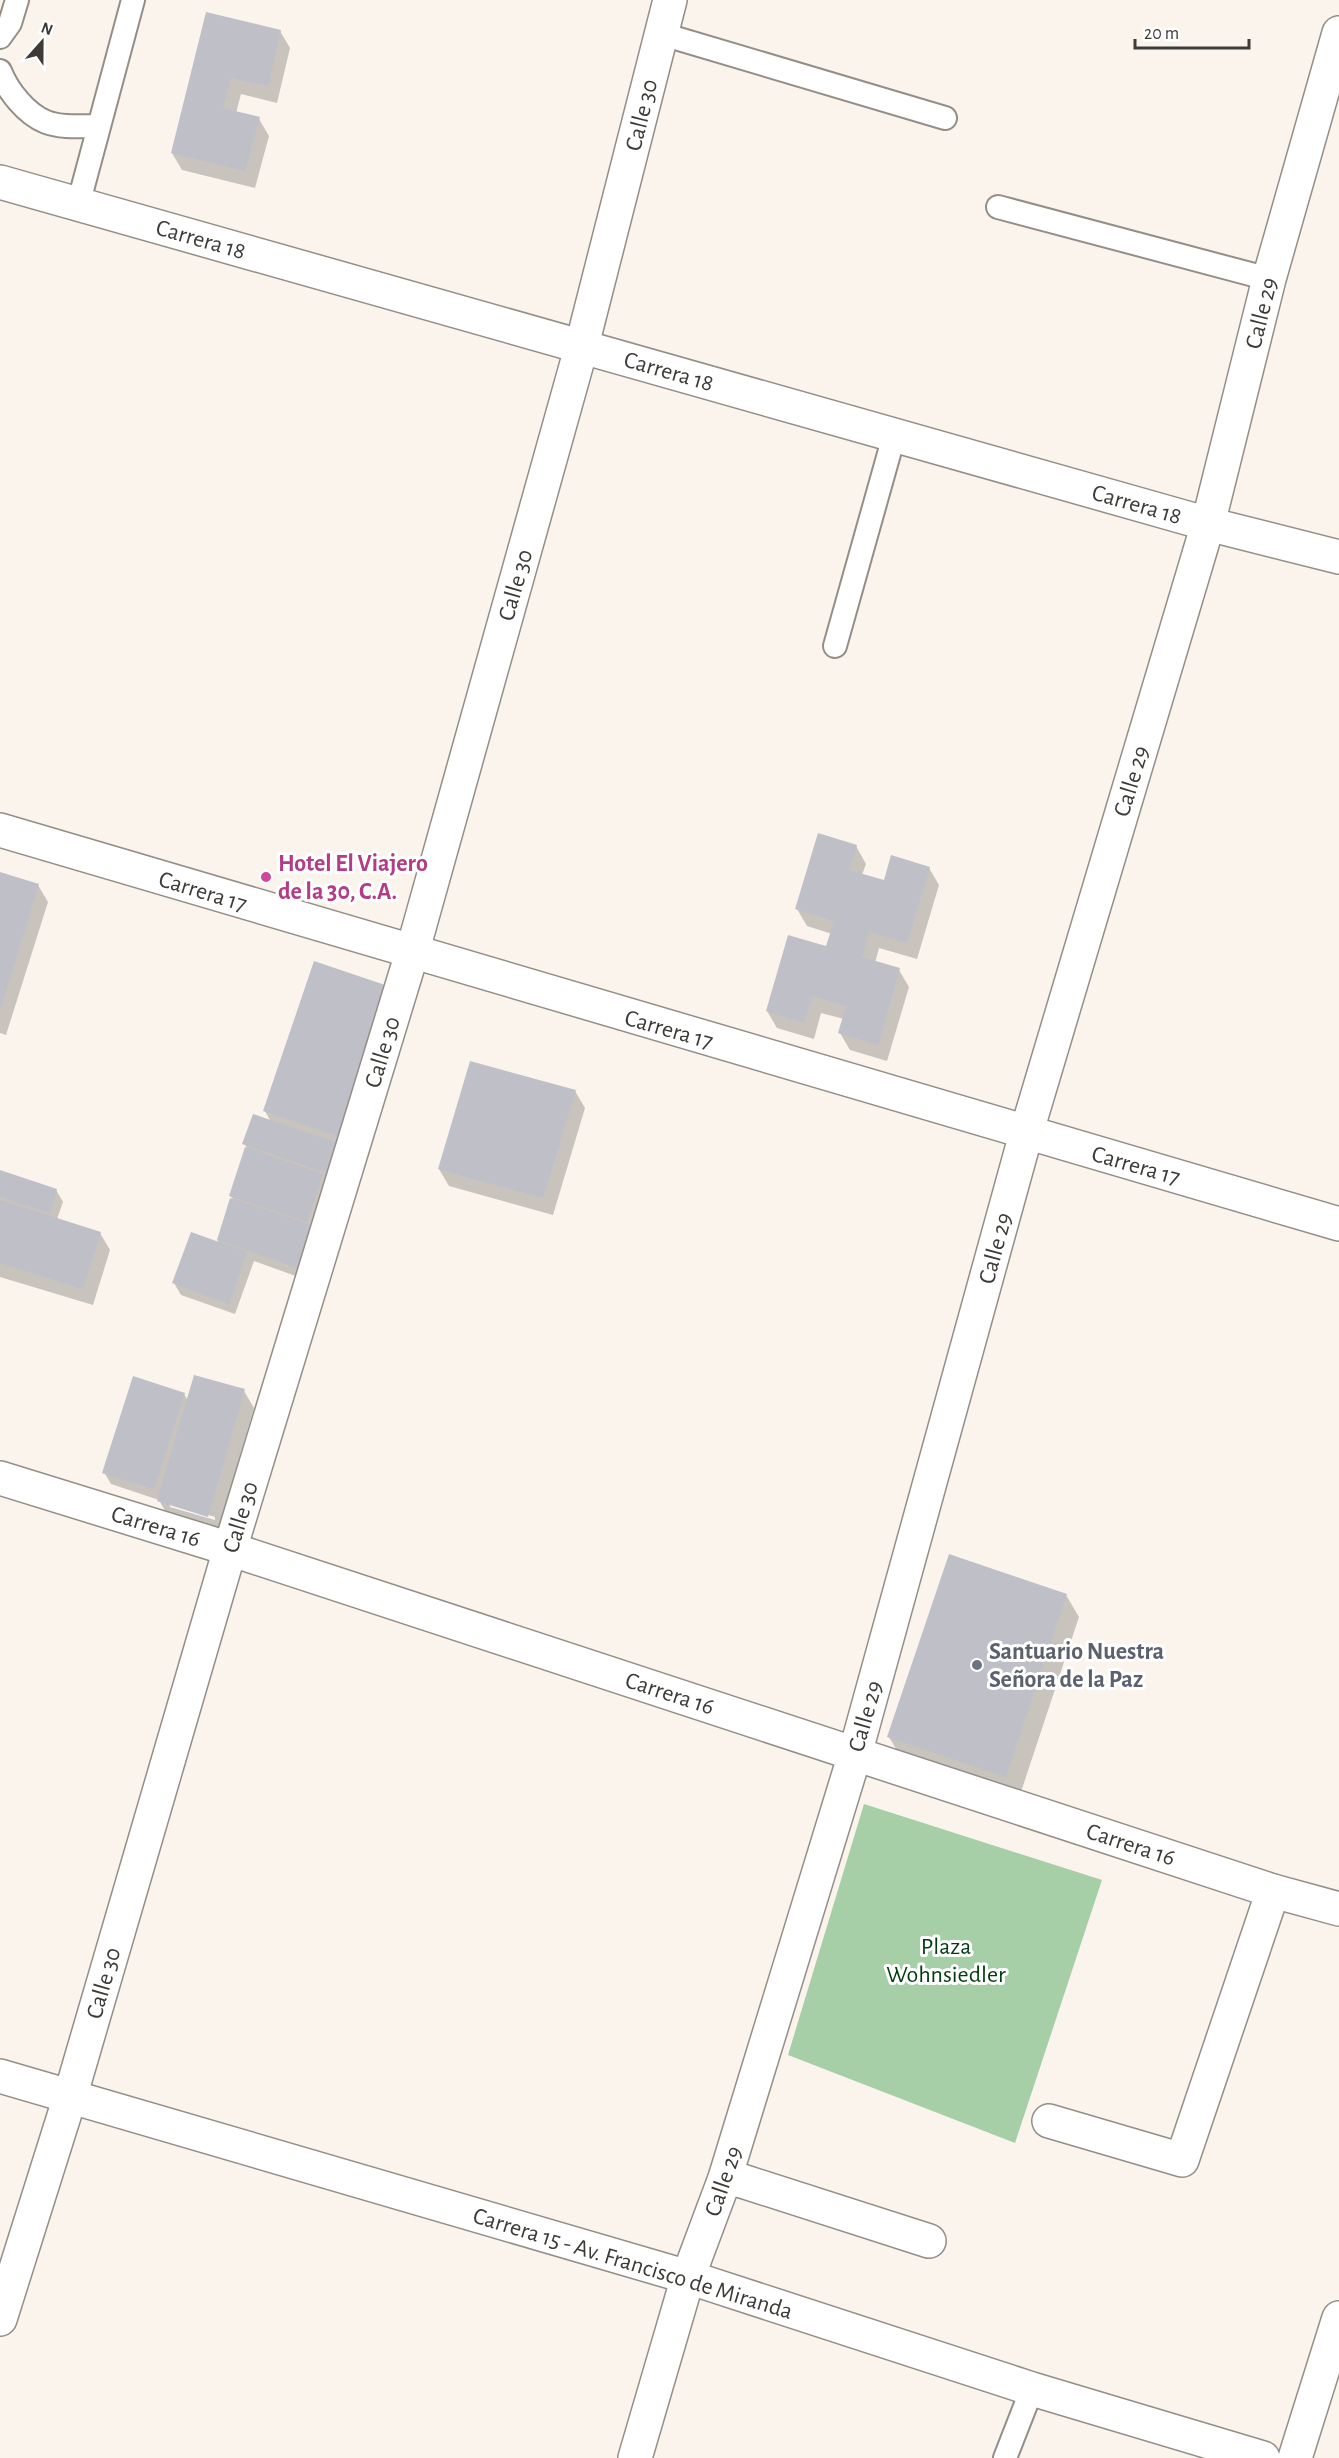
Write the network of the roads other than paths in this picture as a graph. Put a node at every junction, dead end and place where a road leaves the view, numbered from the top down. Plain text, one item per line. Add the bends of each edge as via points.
1 (17, 0) edge
2 (133, 0) edge
3 (670, 0) edge
4 (1339, 33) edge
5 (662, 34) junction
6 (0, 38) edge
7 (0, 71) edge
8 (945, 118) dead end
9 (98, 126) junction
10 (0, 182) edge
11 (78, 205) junction
12 (998, 207) dead end
13 (1269, 279) junction
14 (582, 345) junction
15 (894, 436) junction
16 (1208, 524) junction
17 (1339, 557) edge
18 (835, 646) dead end
19 (0, 830) edge
20 (412, 953) junction
21 (1026, 1134) junction
22 (1339, 1224) edge
23 (0, 1478) edge
24 (230, 1550) junction
25 (855, 1754) junction
26 (1273, 1891) junction
27 (1339, 1909) edge
28 (0, 2076) edge
29 (70, 2097) junction
30 (1049, 2121) dead end
31 (725, 2178) junction
32 (929, 2241) dead end
33 (688, 2277) junction
34 (1339, 2318) edge
35 (0, 2319) edge
36 (1032, 2389) junction
37 (635, 2458) edge
38 (1005, 2458) edge
39 (1263, 2458) edge
40 (1295, 2458) edge

1 - 6 lane via 10,23
2 - 9 lane
3 - 5 street, Calle 30
4 - 13 street, Calle 29
5 - 8 lane
5 - 14 street, Calle 30
7 - 9 lane via 21,103 46,122
9 - 11 lane
10 - 11 street, Carrera 18
11 - 14 street, Carrera 18
12 - 13 lane
13 - 16 street, Calle 29
14 - 15 street, Carrera 18
14 - 20 street, Calle 30
15 - 16 street, Carrera 18
15 - 18 lane
16 - 17 street, Carrera 18
16 - 21 street, Calle 29
19 - 20 street, Carrera 17
20 - 21 street, Carrera 17
20 - 24 street, Calle 30
21 - 22 street, Carrera 17
21 - 25 street, Calle 29
23 - 24 street, Carrera 16
24 - 25 street, Carrera 16
24 - 29 street, Calle 30
25 - 26 street, Carrera 16
25 - 31 street, Calle 29
26 - 27 street, Carrera 16
26 - 30 street via 1182,2160
28 - 29 street, Carrera 15 - Av. Francisco de Miranda
29 - 33 street, Carrera 15 - Av. Francisco de Miranda
29 - 35 street, Calle 30
31 - 32 street
31 - 33 street, Calle 29
33 - 36 street, Carrera 15 - Av. Francisco de Miranda
33 - 37 street, Calle 29
34 - 40 street
36 - 38 lane
36 - 39 street, Carrera 15 - Av. Francisco de Miranda

